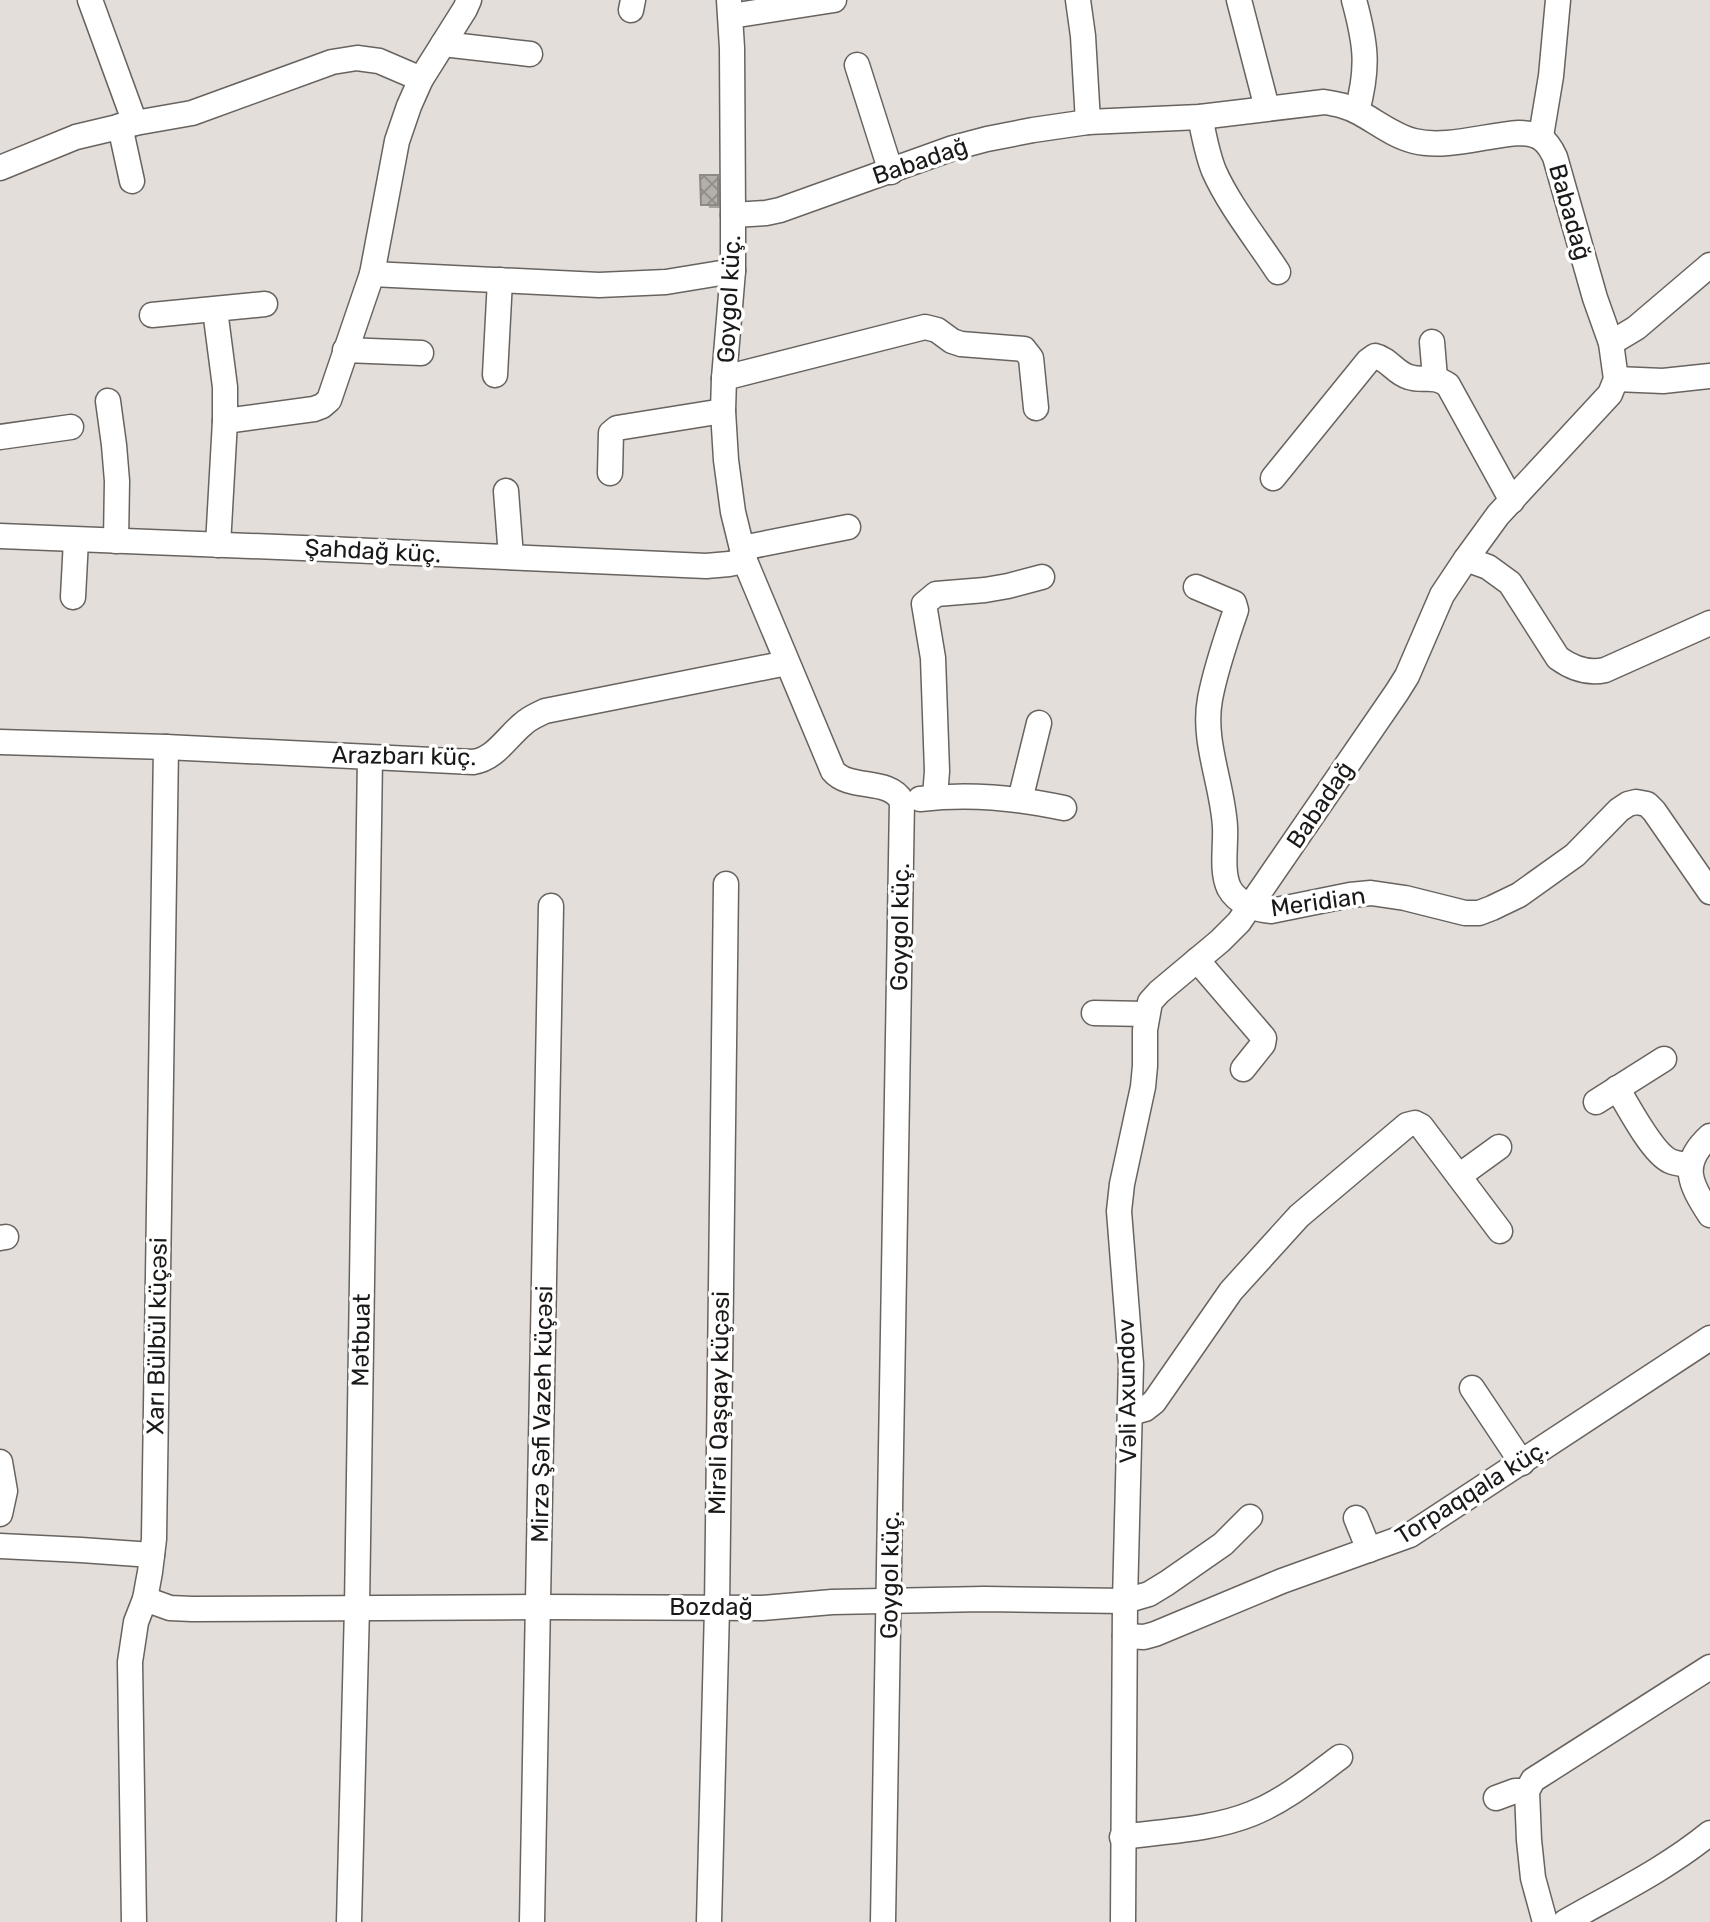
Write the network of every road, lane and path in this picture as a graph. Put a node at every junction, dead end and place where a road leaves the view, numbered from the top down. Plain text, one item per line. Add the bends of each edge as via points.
1 (90, 0) edge
2 (469, 0) edge
3 (834, 0) edge
4 (1078, 0) edge
5 (1239, 0) edge
6 (1354, 0) edge
7 (1558, 0) edge
8 (730, 8) edge
9 (443, 44) junction
10 (530, 54) dead end
11 (857, 65) dead end
12 (421, 79) junction
13 (1267, 108) junction
14 (1357, 111) junction
15 (1200, 117) junction
16 (1088, 122) junction
17 (127, 124) junction
18 (1541, 136) junction
19 (0, 168) edge
20 (891, 172) junction
21 (132, 181) dead end
22 (733, 215) junction
23 (1710, 265) edge
24 (733, 271) junction
25 (1278, 272) dead end
26 (372, 274) junction
27 (500, 280) junction
28 (265, 304) dead end
29 (215, 310) junction
30 (152, 315) dead end
31 (1432, 342) dead end
32 (1611, 343) junction
33 (345, 350) junction
34 (421, 353) dead end
35 (495, 375) dead end
36 (1710, 376) edge
37 (724, 378) junction
38 (1435, 378) junction
39 (1616, 379) junction
40 (108, 401) dead end
41 (1036, 408) dead end
42 (723, 411) junction
43 (225, 421) junction
44 (71, 427) dead end
45 (0, 437) edge
46 (610, 473) dead end
47 (1273, 478) dead end
48 (506, 491) dead end
49 (1512, 501) junction
50 (848, 527) dead end
51 (0, 536) edge
52 (76, 540) junction
53 (116, 541) junction
54 (218, 545) junction
55 (744, 554) junction
56 (511, 557) junction
57 (1466, 559) junction
58 (1042, 577) dead end
59 (1196, 587) dead end
60 (73, 597) dead end
61 (1710, 623) edge
62 (787, 663) junction
63 (1039, 723) dead end
64 (0, 742) edge
65 (166, 747) junction
66 (370, 758) junction
67 (935, 797) junction
68 (1020, 800) junction
69 (902, 801) junction
70 (1064, 808) dead end
71 (726, 884) dead end
72 (1710, 892) edge
73 (551, 906) dead end
74 (1250, 906) junction
75 (1197, 960) junction
76 (1094, 1013) dead end
77 (1147, 1014) junction
78 (1664, 1059) dead end
79 (1243, 1069) dead end
80 (1710, 1136) edge
81 (1499, 1147) dead end
82 (1690, 1165) junction
83 (1459, 1176) junction
84 (1710, 1215) edge
85 (1500, 1231) dead end
86 (1710, 1338) edge
87 (1472, 1388) dead end
88 (1131, 1413) junction
89 (0, 1462) edge
90 (1522, 1463) junction
91 (0, 1514) edge
92 (1250, 1517) dead end
93 (1356, 1518) dead end
94 (0, 1546) edge
95 (1369, 1550) junction
96 (152, 1555) junction
97 (145, 1599) junction
98 (889, 1600) junction
99 (1125, 1601) junction
100 (357, 1607) junction
101 (538, 1607) junction
102 (717, 1608) junction
103 (1125, 1636) junction
104 (1710, 1667) edge
105 (1340, 1757) dead end
106 (1527, 1791) junction
107 (1496, 1798) dead end
108 (1710, 1833) edge
109 (1122, 1837) junction
110 (134, 1922) edge
111 (349, 1922) edge
112 (532, 1922) edge
113 (709, 1922) edge
114 (883, 1922) edge
115 (1123, 1922) edge
116 (1545, 1922) edge
117 (1565, 1922) edge

1 - 17 street
2 - 9 street
3 - 8 street
4 - 16 street
5 - 13 street
6 - 14 street via 1365,63
7 - 18 street
8 - 22 street, Goygol küç.
9 - 10 street
9 - 12 street
11 - 20 street
12 - 17 street via 379,61 357,58 332,62 192,113
12 - 26 street via 397,141
13 - 14 street, Babadağ via 1324,102
13 - 15 street, Babadağ
14 - 18 street, Babadağ via 1416,142 1519,133
15 - 16 street, Babadağ
15 - 25 street via 1219,181
16 - 20 street, Babadağ via 987,139
17 - 19 street via 76,137
17 - 21 street
18 - 32 street, Babadağ via 1555,157
20 - 22 street, Babadağ via 780,210
22 - 24 street, Goygol küç.
23 - 32 street
24 - 27 street via 632,284
24 - 37 street, Goygol küç.
26 - 27 street
26 - 33 street
27 - 35 street
28 - 29 street
29 - 30 street
29 - 43 street
31 - 38 street
32 - 39 street, Babadağ
33 - 34 street
33 - 43 street via 329,400 322,406
36 - 39 street
37 - 41 street via 925,327 961,344 1024,349 1031,358
37 - 42 street, Goygol küç.
38 - 47 street via 1407,377 1380,356 1372,357
38 - 49 street via 1448,385
39 - 49 street, Babadağ via 1604,403
40 - 53 street via 117,481
42 - 46 street via 617,428 611,433
42 - 55 street, Goygol küç. via 733,512
43 - 54 street
44 - 45 street
48 - 56 street
49 - 57 street, Babadağ
50 - 55 street, Şahdağ küç.
51 - 52 street, Şahdağ küç.
52 - 53 street, Şahdağ küç.
52 - 60 street
53 - 54 street, Şahdağ küç.
54 - 56 street, Şahdağ küç.
55 - 56 street, Şahdağ küç. via 729,564 706,566
55 - 62 street, Goygol küç.
57 - 61 street via 1510,583 1558,658 1593,673
57 - 74 street, Babadağ via 1442,595 1407,676
58 - 67 street via 936,594 924,604 933,658
59 - 74 street, Meridian via 1234,603 1236,610 1210,700 1209,725 1223,805 1227,880 1239,900
62 - 66 street, Arazbarı küç. via 545,711 483,761
62 - 69 street, Goygol küç. via 837,776 892,790
63 - 68 street
64 - 65 street, Arazbarı küç.
65 - 66 street, Arazbarı küç.
65 - 96 street, Xarı Bülbül küçəsi
66 - 100 street, Mətbuat
67 - 68 street
67 - 69 street
68 - 70 street
69 - 98 street, Goygol küç.
71 - 102 street, Mirəli Qaşqay küçəsi
72 - 74 street, Meridian via 1654,811 1636,802 1619,810 1575,855 1519,895 1479,913 1371,893 1271,911
73 - 101 street, Mirzə Şəfi Vazeh küçəsi
74 - 75 street
75 - 77 street via 1155,996
75 - 79 street via 1264,1038
76 - 77 street
77 - 88 street, Vəli Axundov via 1143,1087 1119,1211
78 - 82 street via 1606,1095 1663,1156
80 - 82 street
81 - 83 street
82 - 84 street via 1691,1181
83 - 85 street
83 - 88 street via 1421,1126 1407,1125 1299,1216 1231,1291 1154,1402
86 - 90 street, Torpaqqala küç.
87 - 90 street
88 - 99 street, Vəli Axundov
89 - 91 street via 5,1491
90 - 95 street, Torpaqqala küç. via 1418,1531
92 - 99 street, Bozdağ via 1189,1569 1149,1594
93 - 95 street
94 - 96 street
95 - 103 street, Torpaqqala küç. via 1155,1634
96 - 97 street, Xarı Bülbül küçəsi
97 - 100 street, Bozdağ via 192,1609
97 - 110 street, Xarı Bülbül küçəsi via 130,1662
98 - 99 street, Bozdağ
98 - 102 street, Bozdağ
98 - 114 street, Goygol küç.
99 - 103 street, Vəli Axundov
100 - 101 street, Bozdağ
100 - 111 street, Mətbuat
101 - 102 street, Bozdağ
101 - 112 street, Mirzə Şəfi Vazeh küçəsi
102 - 113 street, Mirəli Qaşqay küçəsi
103 - 109 street, Vəli Axundov
104 - 106 street via 1545,1771
105 - 109 street via 1250,1815
106 - 107 street
106 - 116 street via 1533,1878
108 - 117 street
109 - 115 street, Vəli Axundov

